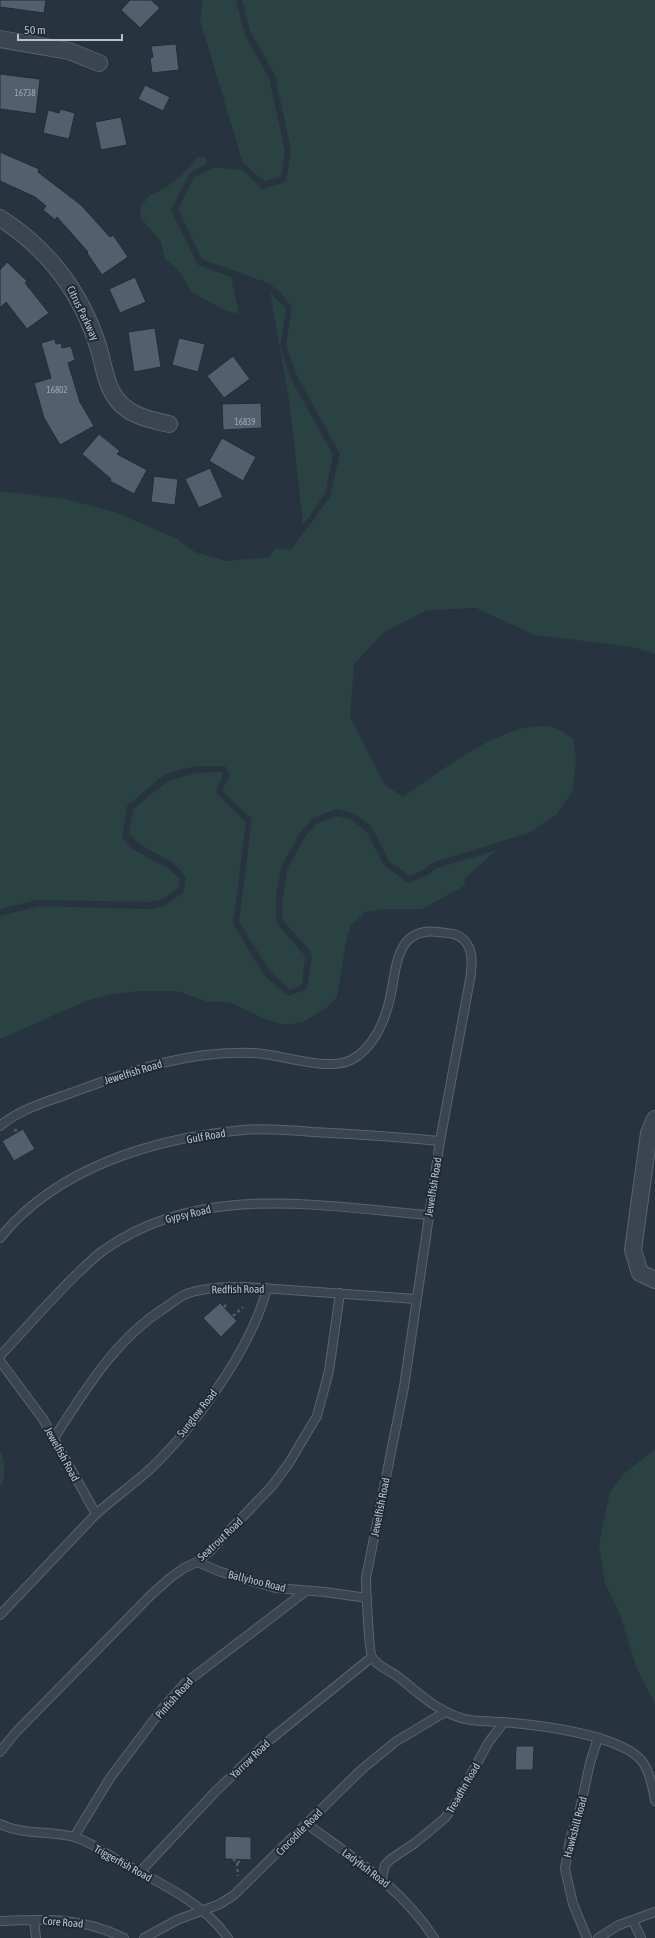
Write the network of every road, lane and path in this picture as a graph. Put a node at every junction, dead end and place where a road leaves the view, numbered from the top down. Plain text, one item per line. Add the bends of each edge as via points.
1 (0, 39) edge
2 (99, 63) dead end
3 (0, 218) edge
4 (168, 424) dead end
5 (655, 1119) edge
6 (0, 1126) edge
7 (440, 1141) junction
8 (428, 1215) junction
9 (0, 1238) edge
10 (655, 1280) edge
11 (267, 1288) junction
12 (340, 1293) junction
13 (416, 1299) junction
14 (228, 1303) dead end
15 (224, 1307) dead end
16 (243, 1307) dead end
17 (233, 1316) dead end
18 (0, 1356) edge
19 (0, 1361) edge
20 (54, 1438) junction
21 (96, 1514) junction
22 (198, 1562) junction
23 (306, 1591) junction
24 (367, 1598) junction
25 (0, 1615) edge
26 (372, 1656) junction
27 (445, 1712) junction
28 (504, 1722) junction
29 (598, 1738) junction
30 (0, 1752) edge
31 (655, 1801) edge
32 (0, 1824) edge
33 (306, 1824) junction
34 (74, 1837) junction
35 (233, 1859) dead end
36 (242, 1860) dead end
37 (140, 1872) junction
38 (382, 1878) junction
39 (202, 1911) junction
40 (655, 1912) edge
41 (34, 1920) junction
42 (633, 1920) junction
43 (0, 1921) edge
44 (36, 1938) edge
45 (124, 1938) edge
46 (144, 1938) edge
47 (228, 1938) edge
48 (434, 1938) edge
49 (587, 1938) edge
50 (598, 1938) edge
51 (642, 1938) edge

1 - 2 street via 69,51
3 - 4 street, Citrus Parkway via 36,244 67,281 90,323 105,376 119,402 128,411
5 - 10 street via 649,1133 633,1250 640,1273
6 - 7 lane, Jewelfish Road via 16,1114 34,1106 145,1066 188,1056 253,1053 321,1064 342,1063 353,1059 374,1038 384,1019 403,945 415,936 429,931 454,934 462,938 472,954 471,974
7 - 8 lane, Jewelfish Road
7 - 9 lane, Gulf Road via 274,1130 208,1134 165,1144 88,1169 47,1194
8 - 13 lane, Jewelfish Road
8 - 18 lane, Gypsy Road via 309,1203 263,1203 223,1206 161,1220 126,1235 102,1251
11 - 12 lane, Redfish Road
11 - 20 lane, Redfish Road via 222,1287 202,1290 185,1295 151,1316 108,1358
11 - 21 lane, Sunglow Road via 257,1319 235,1360 192,1422 148,1470
12 - 13 lane, Redfish Road
12 - 22 lane, Seatrout Road via 329,1371 316,1416 289,1463 272,1486
13 - 24 lane, Jewelfish Road via 404,1387 366,1578
14 - 15 path
16 - 17 path
19 - 20 lane, Jewelfish Road
20 - 21 lane, Jewelfish Road
21 - 25 lane
22 - 23 lane, Ballyhoo Road via 221,1572 276,1588
22 - 30 lane, Seatrout Road via 184,1568 152,1594 21,1726
23 - 24 lane, Ballyhoo Road
23 - 34 lane, Pinfish Road via 184,1684 110,1778
24 - 26 lane, Jewelfish Road
26 - 27 lane via 377,1663
26 - 37 lane, Yarrow Road via 266,1743 216,1791
27 - 28 lane via 462,1719
27 - 33 lane, Crocodile Road via 395,1742 361,1770
28 - 29 lane via 561,1729
28 - 38 lane, Treadfin Road via 488,1743 446,1818 391,1859 385,1865
29 - 31 lane via 614,1744 641,1761 648,1770
29 - 49 lane, Hawksbill Road via 570,1839 565,1869 573,1904
32 - 34 lane, Triggerfish Road via 31,1834
33 - 38 lane, Ladyfish Road
33 - 39 lane, Crocodile Road via 238,1892 220,1904
34 - 37 lane, Triggerfish Road
35 - 36 path via 237,1863
37 - 39 lane, Triggerfish Road
38 - 48 lane, Ladyfish Road via 411,1908
39 - 46 lane, Crocodile Road via 177,1920
39 - 47 lane, Triggerfish Road
40 - 42 lane
41 - 43 lane, Core Road
41 - 44 lane
41 - 45 lane, Core Road via 85,1923 104,1928
42 - 50 lane via 619,1924
42 - 51 lane

